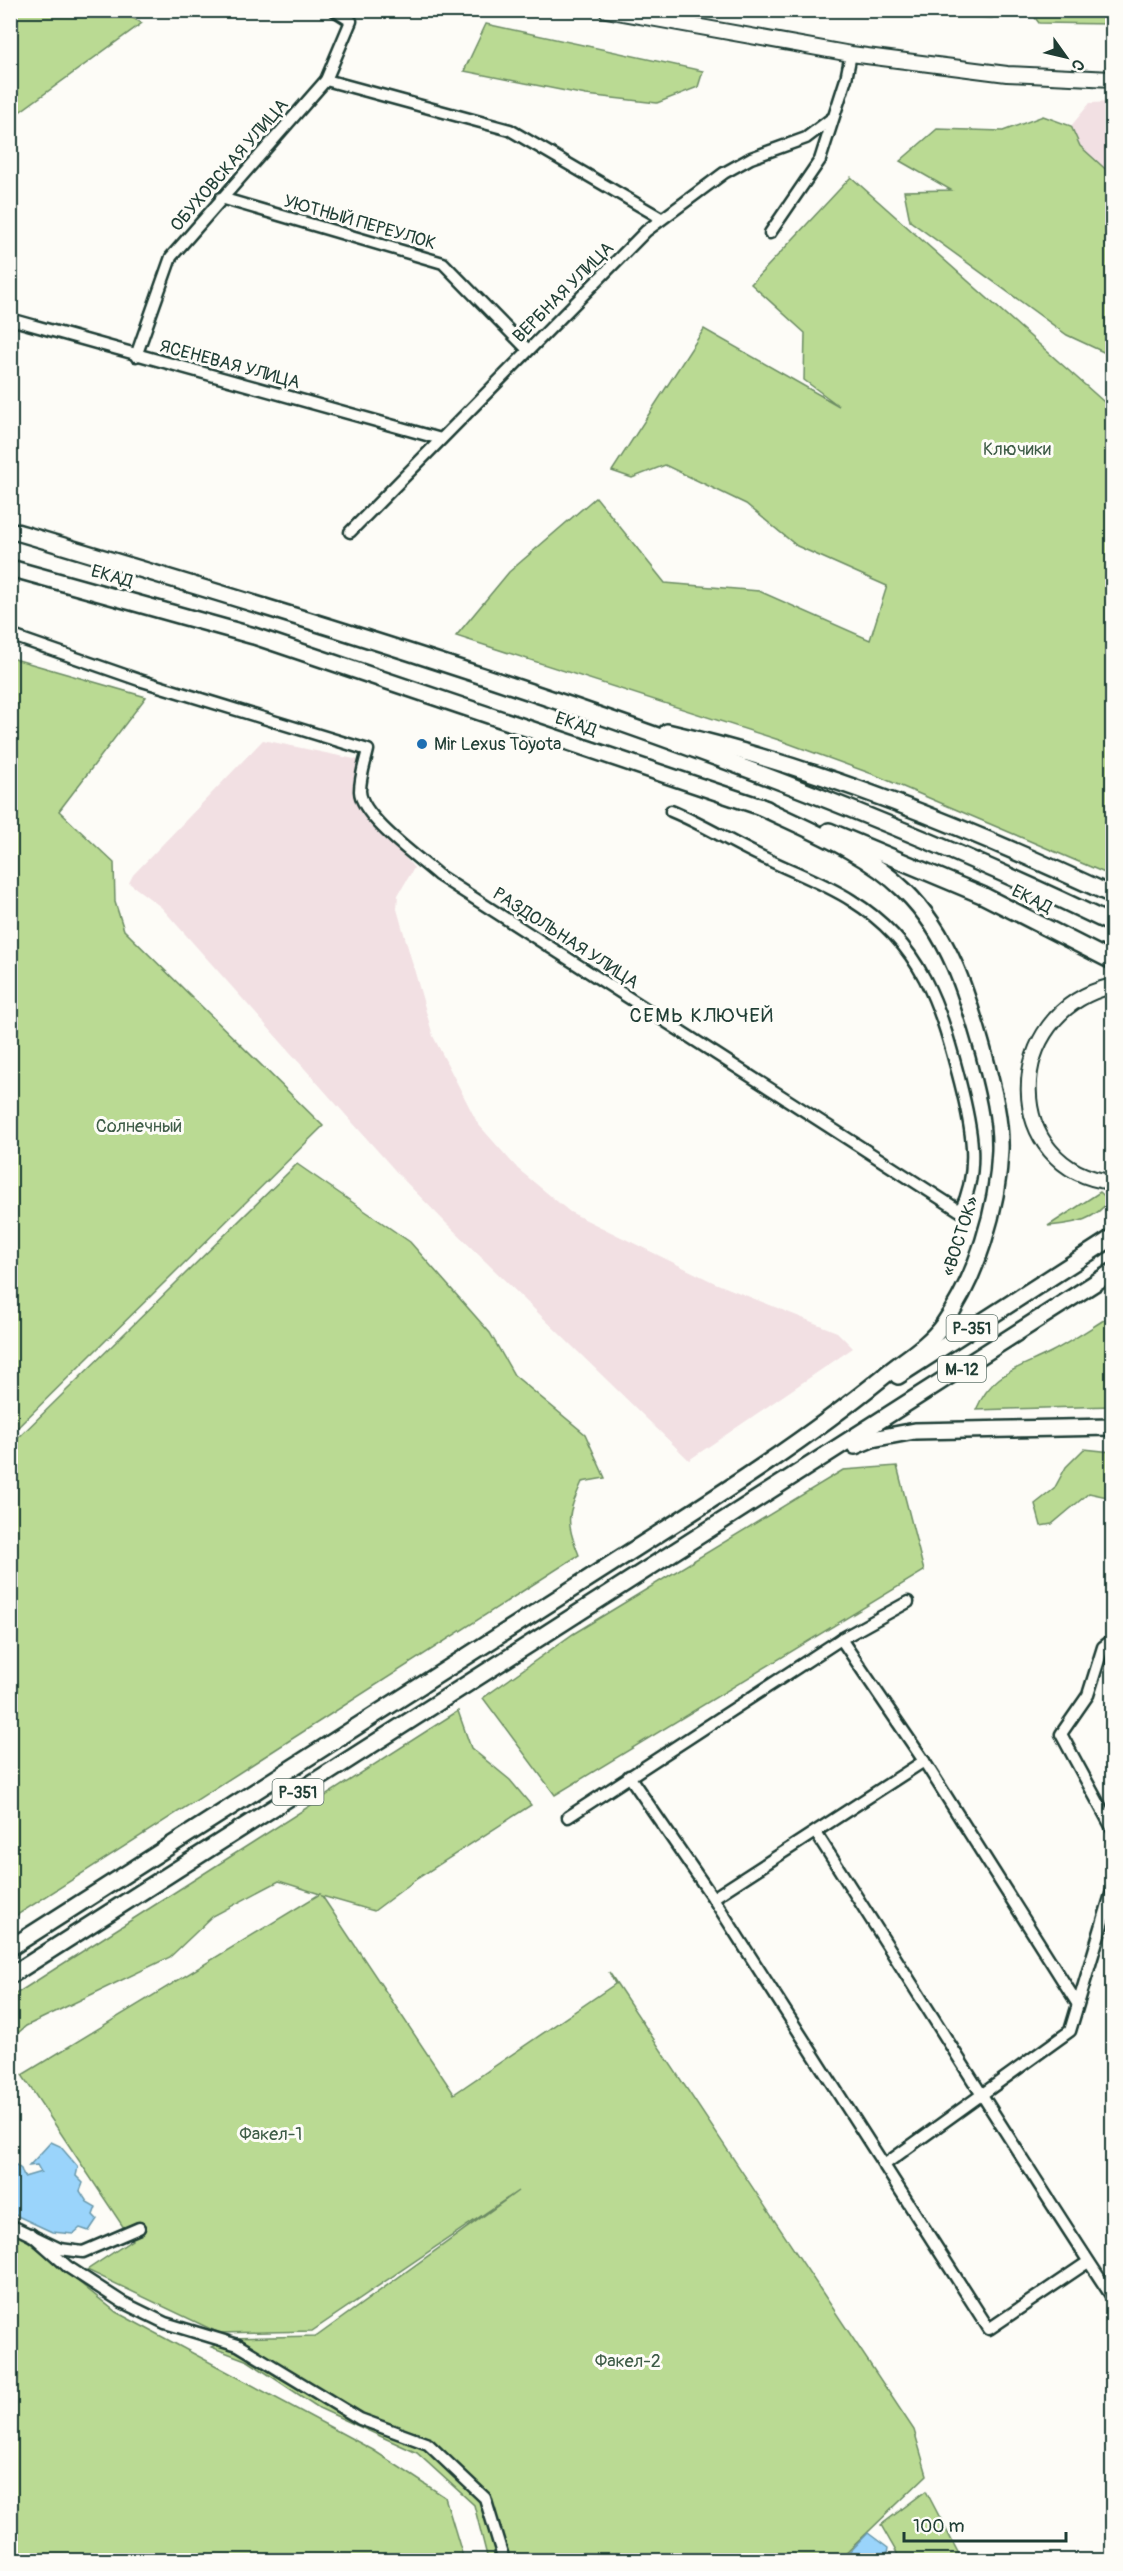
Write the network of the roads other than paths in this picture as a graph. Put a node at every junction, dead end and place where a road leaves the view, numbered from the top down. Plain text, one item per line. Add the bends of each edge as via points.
1 (334, 10) edge
2 (606, 10) edge
3 (851, 54) junction
4 (326, 80) junction
5 (1113, 80) edge
6 (831, 119) junction
7 (221, 198) junction
8 (661, 218) junction
9 (770, 232) dead end
10 (10, 319) edge
11 (528, 350) junction
12 (136, 356) junction
13 (441, 439) junction
14 (10, 530) edge
15 (351, 531) dead end
16 (10, 568) edge
17 (10, 635) edge
18 (611, 719) junction
19 (759, 806) junction
20 (671, 811) dead end
21 (1113, 895) edge
22 (1113, 924) edge
23 (1113, 961) edge
24 (1113, 986) edge
25 (1113, 1182) edge
26 (1113, 1238) edge
27 (1113, 1272) edge
28 (832, 1418) junction
29 (1113, 1427) edge
30 (811, 1466) junction
31 (908, 1602) dead end
32 (586, 1608) joint
33 (841, 1639) junction
34 (1113, 1640) edge
35 (924, 1761) junction
36 (629, 1776) junction
37 (568, 1817) dead end
38 (1113, 1828) edge
39 (816, 1833) junction
40 (1113, 1891) edge
41 (713, 1899) junction
42 (10, 1948) edge
43 (10, 1976) edge
44 (1077, 2003) junction
45 (983, 2093) junction
46 (884, 2165) junction
47 (10, 2225) edge
48 (139, 2229) dead end
49 (31, 2234) junction
50 (1089, 2262) junction
51 (1113, 2297) edge
52 (504, 2560) edge

1 - 4 street, ОБУХОВСКАЯ УЛИЦА via 351,21
2 - 3 main road
3 - 5 main road via 1007,74
3 - 6 street
4 - 7 street, ОБУХОВСКАЯ УЛИЦА
4 - 8 street via 510,130
6 - 8 street, ВЕРБНАЯ УЛИЦА via 807,138 724,172
6 - 9 street via 820,160
7 - 11 street, УЮТНЫЙ ПЕРЕУЛОК via 443,263
7 - 12 street, ОБУХОВСКАЯ УЛИЦА via 171,257
8 - 11 street, ВЕРБНАЯ УЛИЦА
10 - 12 street, ЯСЕНЕВАЯ УЛИЦА
11 - 13 street, ВЕРБНАЯ УЛИЦА
12 - 13 street, ЯСЕНЕВАЯ УЛИЦА
13 - 15 street, ВЕРБНАЯ УЛИЦА
14 - 18 highway, ЕКАД
16 - 19 highway, ЕКАД via 254,636
17 - 20 street, РАЗДОЛЬНАЯ УЛИЦА via 140,680 368,750 360,793 365,805 385,830 438,875 960,1211 970,1191 973,1149 967,1111 945,1025 928,982 911,954 885,925 849,898
18 - 21 highway via 700,739 851,787 1036,860
18 - 22 highway, ЕКАД via 934,842
19 - 23 highway, ЕКАД via 864,844 982,895
19 - 28 highway, «ВОСТОК» via 849,850 903,889 923,912 959,971 998,1114 996,1186 988,1220 959,1298 930,1339
24 - 25 main road via 1079,998 1050,1024 1029,1067 1028,1098 1038,1128 1057,1156 1077,1173
26 - 28 highway, Р-351
27 - 30 highway, М-12
28 - 42 highway, «ВОСТОК» / Р-351
29 - 30 highway via 915,1431 872,1439
30 - 32 highway, М-12
31 - 33 street
32 - 43 highway, Р-351
33 - 35 street
33 - 36 street
34 - 38 street via 1103,1647 1088,1695 1061,1734
35 - 39 street
35 - 44 street
36 - 37 street
36 - 41 street
39 - 41 street
39 - 45 street
40 - 44 street
41 - 46 street
44 - 45 street via 1070,2031
45 - 46 street
45 - 50 street
46 - 50 street via 989,2329
47 - 49 street
48 - 49 street via 83,2252 60,2249
49 - 52 street via 68,2267 122,2302 165,2323 238,2345 360,2419 429,2444 485,2498
50 - 51 street

